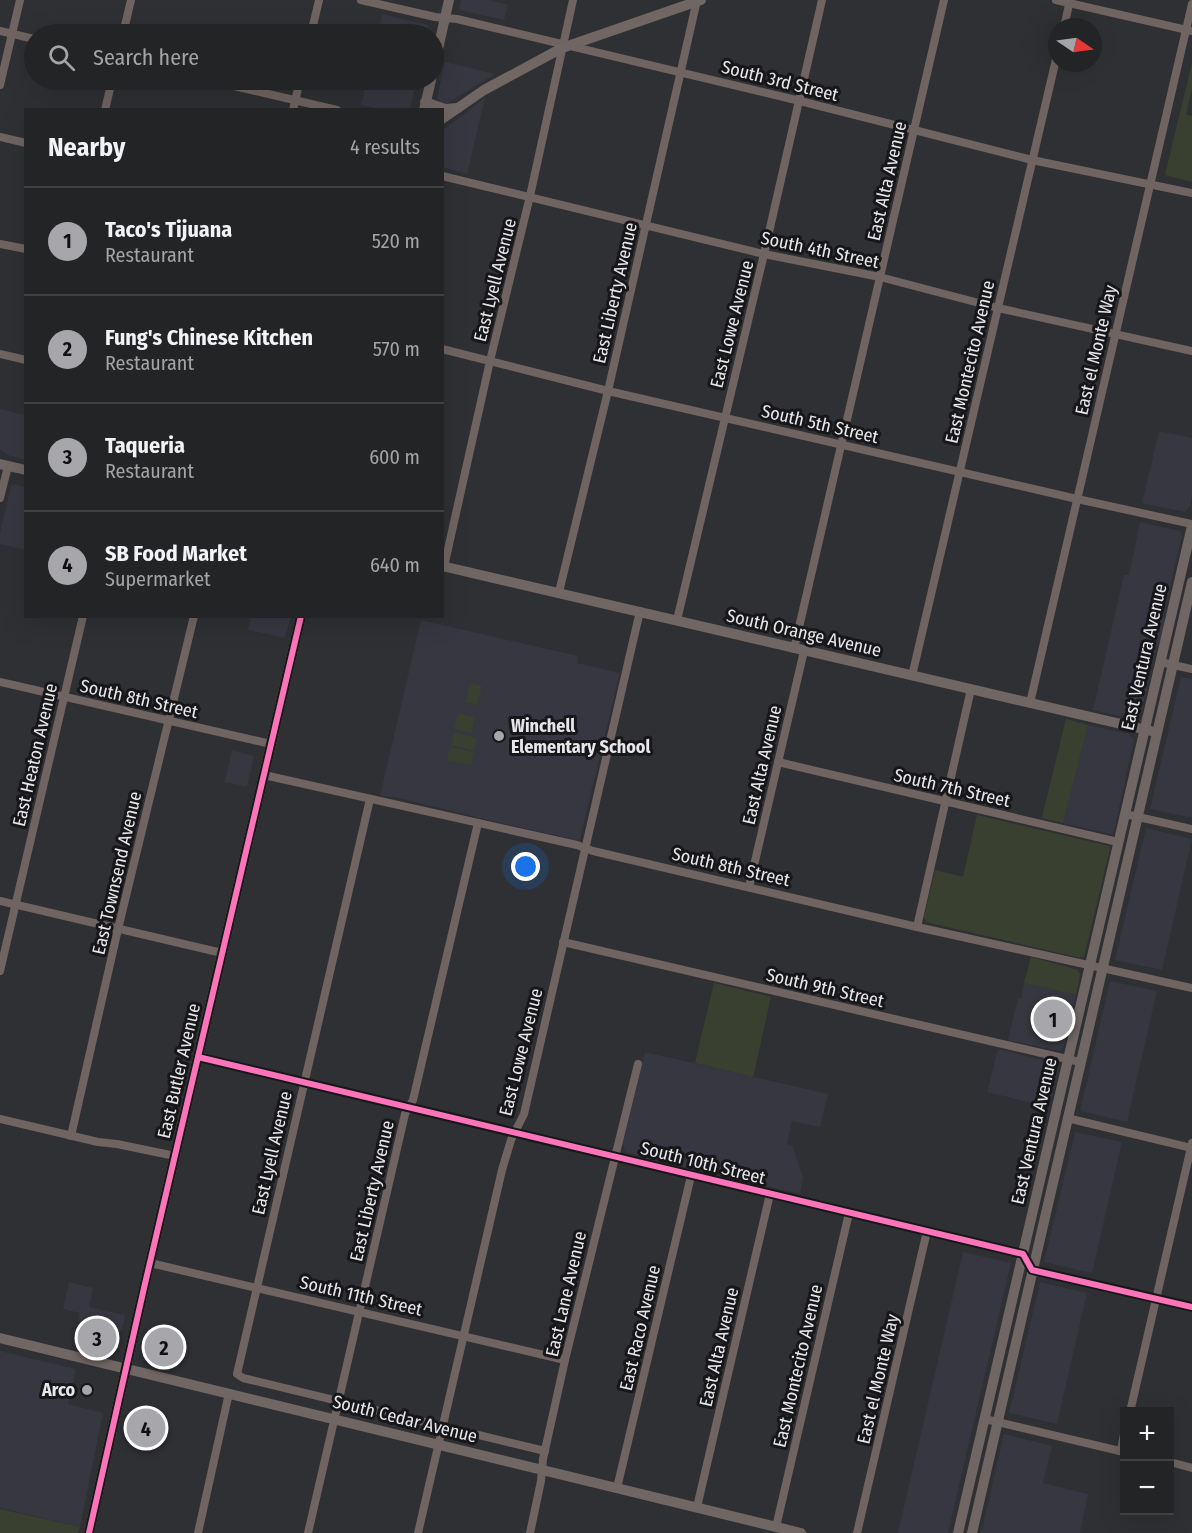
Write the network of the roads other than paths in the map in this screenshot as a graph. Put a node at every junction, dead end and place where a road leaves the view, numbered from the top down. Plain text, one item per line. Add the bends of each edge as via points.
1 (20, 0) edge
2 (131, 0) edge
3 (319, 0) edge
4 (361, 0) edge
5 (449, 0) edge
6 (573, 0) edge
7 (822, 0) edge
8 (944, 0) edge
9 (1056, 0) edge
10 (698, 1) edge
11 (1070, 1) edge
12 (1192, 4) edge
13 (445, 18) junction
14 (1066, 18) edge
15 (125, 24) edge
16 (313, 24) edge
17 (444, 24) edge
18 (0, 31) edge
19 (1189, 31) edge
20 (12, 34) junction
21 (24, 37) edge
22 (564, 45) junction
23 (680, 72) junction
24 (1053, 72) edge
25 (0, 85) edge
26 (110, 90) edge
27 (252, 90) edge
28 (298, 90) edge
29 (429, 90) edge
30 (296, 100) junction
31 (800, 101) junction
32 (425, 106) edge
33 (105, 108) edge
34 (294, 108) edge
35 (329, 108) edge
36 (458, 108) junction
37 (444, 109) edge
38 (444, 118) edge
39 (914, 130) junction
40 (0, 137) edge
41 (24, 143) edge
42 (1032, 160) junction
43 (444, 176) edge
44 (1150, 184) junction
45 (1192, 193) edge
46 (530, 196) junction
47 (646, 225) junction
48 (0, 244) edge
49 (24, 249) edge
50 (764, 254) junction
51 (880, 278) junction
52 (998, 308) junction
53 (1115, 335) junction
54 (444, 350) edge
55 (1192, 351) edge
56 (0, 354) edge
57 (24, 360) edge
58 (490, 361) junction
59 (608, 391) junction
60 (724, 417) junction
61 (841, 444) junction
62 (4, 465) edge
63 (24, 470) edge
64 (960, 472) junction
65 (0, 498) edge
66 (1077, 499) junction
67 (1192, 525) edge
68 (444, 562) edge
69 (444, 566) edge
70 (1192, 582) edge
71 (558, 592) junction
72 (640, 611) junction
73 (83, 618) edge
74 (194, 618) edge
75 (301, 618) edge
76 (678, 620) junction
77 (799, 650) junction
78 (1160, 662) junction
79 (1173, 665) junction
80 (1192, 669) edge
81 (912, 676) junction
82 (0, 682) edge
83 (970, 689) junction
84 (64, 697) junction
85 (1030, 703) junction
86 (168, 722) junction
87 (1144, 730) junction
88 (1157, 732) junction
89 (271, 744) junction
90 (778, 762) junction
91 (264, 775) junction
92 (370, 799) junction
93 (945, 802) junction
94 (1125, 814) junction
95 (1137, 817) junction
96 (478, 823) junction
97 (1192, 829) edge
98 (1118, 842) junction
99 (585, 848) junction
100 (749, 887) junction
101 (0, 901) edge
102 (15, 904) junction
103 (917, 927) junction
104 (118, 929) junction
105 (562, 942) junction
106 (222, 953) junction
107 (1089, 966) junction
108 (1102, 968) junction
109 (0, 971) edge
110 (1192, 988) edge
111 (198, 1057) junction
112 (1068, 1059) junction
113 (1080, 1062) junction
114 (638, 1064) dead end
115 (304, 1082) junction
116 (409, 1107) junction
117 (1067, 1118) junction
118 (0, 1119) edge
119 (515, 1132) junction
120 (71, 1136) junction
121 (1192, 1146) edge
122 (175, 1156) junction
123 (614, 1156) junction
124 (691, 1176) junction
125 (770, 1194) junction
126 (849, 1213) junction
127 (927, 1231) junction
128 (1023, 1254) junction
129 (150, 1263) junction
130 (1032, 1270) junction
131 (256, 1287) junction
132 (1156, 1299) junction
133 (1192, 1307) edge
134 (359, 1311) junction
135 (463, 1336) junction
136 (0, 1338) edge
137 (565, 1360) junction
138 (126, 1368) junction
139 (230, 1393) junction
140 (339, 1401) junction
141 (1131, 1407) edge
142 (334, 1419) junction
143 (985, 1419) junction
144 (997, 1422) junction
145 (442, 1426) junction
146 (438, 1444) junction
147 (1120, 1450) edge
148 (544, 1451) junction
149 (1174, 1463) edge
150 (1192, 1467) edge
151 (542, 1470) junction
152 (617, 1488) junction
153 (697, 1507) junction
154 (776, 1527) junction
155 (89, 1533) edge
156 (198, 1533) edge
157 (308, 1533) edge
158 (418, 1533) edge
159 (530, 1533) edge
160 (801, 1533) edge
161 (857, 1533) edge
162 (958, 1533) edge
163 (972, 1533) edge

1 - 20 street
2 - 15 street
3 - 16 street
4 - 13 street, South 3rd Street
5 - 13 main road
6 - 22 street, East Lyell Avenue
7 - 31 street, East Lowe Avenue
8 - 39 street, East Alta Avenue
9 - 11 street
10 - 22 main road
10 - 23 street, East Liberty Avenue
11 - 14 street
11 - 19 street
12 - 19 street, East el Monte Way
13 - 17 main road
13 - 22 street, South 3rd Street
18 - 20 street
19 - 44 street, East el Monte Way
20 - 21 street
20 - 25 street
22 - 23 street, South 3rd Street
22 - 36 main road
22 - 46 street, East Lyell Avenue
23 - 31 street, South 3rd Street
23 - 47 street, East Liberty Avenue
24 - 42 street, East Montecito Avenue
26 - 33 street
27 - 30 street
28 - 30 street
29 - 32 main road
30 - 34 street
30 - 35 street
31 - 39 street, South 3rd Street
31 - 50 street, East Lowe Avenue
36 - 37 main road
36 - 38 main road
39 - 42 street, South 3rd Street
39 - 51 street, East Alta Avenue
40 - 41 street
42 - 44 street, South 3rd Street
42 - 52 street, East Montecito Avenue
43 - 46 street, South 4th Street
44 - 45 street, South 3rd Street
44 - 53 street, East el Monte Way
46 - 47 street, South 4th Street
46 - 58 street, East Lyell Avenue
47 - 50 street, South 4th Street
47 - 59 street, East Liberty Avenue
48 - 49 street
50 - 51 street, South 4th Street
50 - 60 street, East Lowe Avenue
51 - 52 street, South 4th Street
51 - 61 street, East Alta Avenue
52 - 53 street, South 4th Street
52 - 64 street, East Montecito Avenue
53 - 55 street, South 4th Street
53 - 66 street, East el Monte Way
54 - 58 street, South 5th Street
56 - 57 street
58 - 59 street, South 5th Street
58 - 68 street, East Lyell Avenue
59 - 60 street, South 5th Street
59 - 71 street, East Liberty Avenue
60 - 61 street, South 5th Street
60 - 76 street, East Lowe Avenue
61 - 64 street, South 5th Street
61 - 77 street, East Alta Avenue
62 - 63 main road
62 - 65 street
64 - 66 street, South 5th Street
64 - 81 street, East Montecito Avenue
66 - 67 street, South 5th Street
66 - 85 street, East el Monte Way
67 - 78 main road, East Ventura Avenue
69 - 71 main road, South Orange Avenue
70 - 79 main road, East Ventura Avenue
71 - 72 main road, South Orange Avenue
72 - 76 main road, South Orange Avenue
72 - 99 street, East Lowe Avenue
73 - 84 street, East Heaton Avenue
74 - 86 street, East Townsend Avenue
75 - 89 main road, East Butler Avenue
76 - 77 main road, South Orange Avenue
77 - 81 main road, South Orange Avenue
77 - 90 street, East Alta Avenue
78 - 79 street
78 - 87 main road, East Ventura Avenue
79 - 80 street
79 - 88 main road, East Ventura Avenue
81 - 83 main road, South Orange Avenue
82 - 84 street, South 8th Street
83 - 85 main road, South Orange Avenue
83 - 93 street
84 - 86 street, South 8th Street
84 - 102 street, East Heaton Avenue
85 - 87 main road, South Orange Avenue
86 - 89 street, South 8th Street
86 - 104 street, East Townsend Avenue
87 - 88 main road, South Orange Avenue
87 - 94 main road, East Ventura Avenue
88 - 95 main road, East Ventura Avenue
89 - 91 main road, East Butler Avenue
90 - 93 street, South 7th Street
90 - 100 street, East Alta Avenue
91 - 92 street, South 8th Street
91 - 106 main road, East Butler Avenue
92 - 96 street, South 8th Street
92 - 115 street, East Lyell Avenue
93 - 98 street, South 7th Street
93 - 103 street
94 - 95 street
94 - 98 main road, East Ventura Avenue
95 - 97 street
95 - 108 main road, East Ventura Avenue
96 - 99 street, South 8th Street
96 - 116 street, East Liberty Avenue
98 - 107 main road, East Ventura Avenue
99 - 100 street, South 8th Street
99 - 105 street, East Lowe Avenue
100 - 103 street, South 8th Street
101 - 102 street
102 - 104 street
102 - 109 street, East Heaton Avenue
103 - 107 street, South 8th Street
104 - 106 street
104 - 120 street, East Townsend Avenue
105 - 112 street, South 9th Street
105 - 119 street, East Lowe Avenue via 524,1114
106 - 111 main road, East Butler Avenue
107 - 108 street, South 8th Street
107 - 112 main road, East Ventura Avenue
108 - 110 street, South 8th Street
108 - 113 main road, East Ventura Avenue
111 - 115 street, South 10th Street
111 - 122 main road, East Butler Avenue
112 - 113 street, South 9th Street
112 - 128 main road, East Ventura Avenue
113 - 117 main road, East Ventura Avenue
114 - 123 street, East Lane Avenue
115 - 116 street, South 10th Street
115 - 131 street, East Lyell Avenue
116 - 119 street, South 10th Street
116 - 134 street, East Liberty Avenue
117 - 121 street
117 - 130 main road, East Ventura Avenue
118 - 120 street
119 - 123 street, South 10th Street
119 - 135 street, East Lowe Avenue via 502,1170
120 - 122 street
121 - 132 street
122 - 129 main road, East Butler Avenue
123 - 124 street, South 10th Street
123 - 137 street, East Lane Avenue
124 - 125 street, South 10th Street
124 - 152 street, East Raco Avenue
125 - 126 street, South 10th Street
125 - 153 street, East Alta Avenue
126 - 127 street, South 10th Street
126 - 154 street, East Montecito Avenue
127 - 128 street, South 10th Street
127 - 161 street, East el Monte Way
128 - 130 street
128 - 143 main road, East Ventura Avenue
129 - 131 street, South 11th Street
129 - 138 main road, East Butler Avenue
130 - 132 street
130 - 144 main road, East Ventura Avenue
131 - 134 street, South 11th Street
131 - 140 street, East Lyell Avenue via 237,1374
132 - 133 street
132 - 141 street
134 - 135 street, South 11th Street
134 - 140 street, East Liberty Avenue
135 - 137 street, South 11th Street
135 - 145 street, East Lowe Avenue
136 - 138 main road, South Cedar Avenue
137 - 148 street, East Lane Avenue
138 - 139 main road, South Cedar Avenue
138 - 155 main road, East Butler Avenue
139 - 142 main road, South Cedar Avenue
139 - 156 street
140 - 142 street, East Liberty Avenue
140 - 145 street
142 - 146 main road, South Cedar Avenue
142 - 157 street, East Liberty Avenue
143 - 144 street
143 - 162 main road, East Ventura Avenue
144 - 147 street
144 - 163 main road, East Ventura Avenue
145 - 146 street, East Lowe Avenue
145 - 148 street
146 - 151 main road, South Cedar Avenue
146 - 158 street, East Lowe Avenue
148 - 151 street, East Lane Avenue
149 - 150 street
151 - 152 main road, South Cedar Avenue
151 - 159 street, East Lane Avenue
152 - 153 main road, South Cedar Avenue
153 - 154 main road, South Cedar Avenue
154 - 160 main road, South Cedar Avenue

